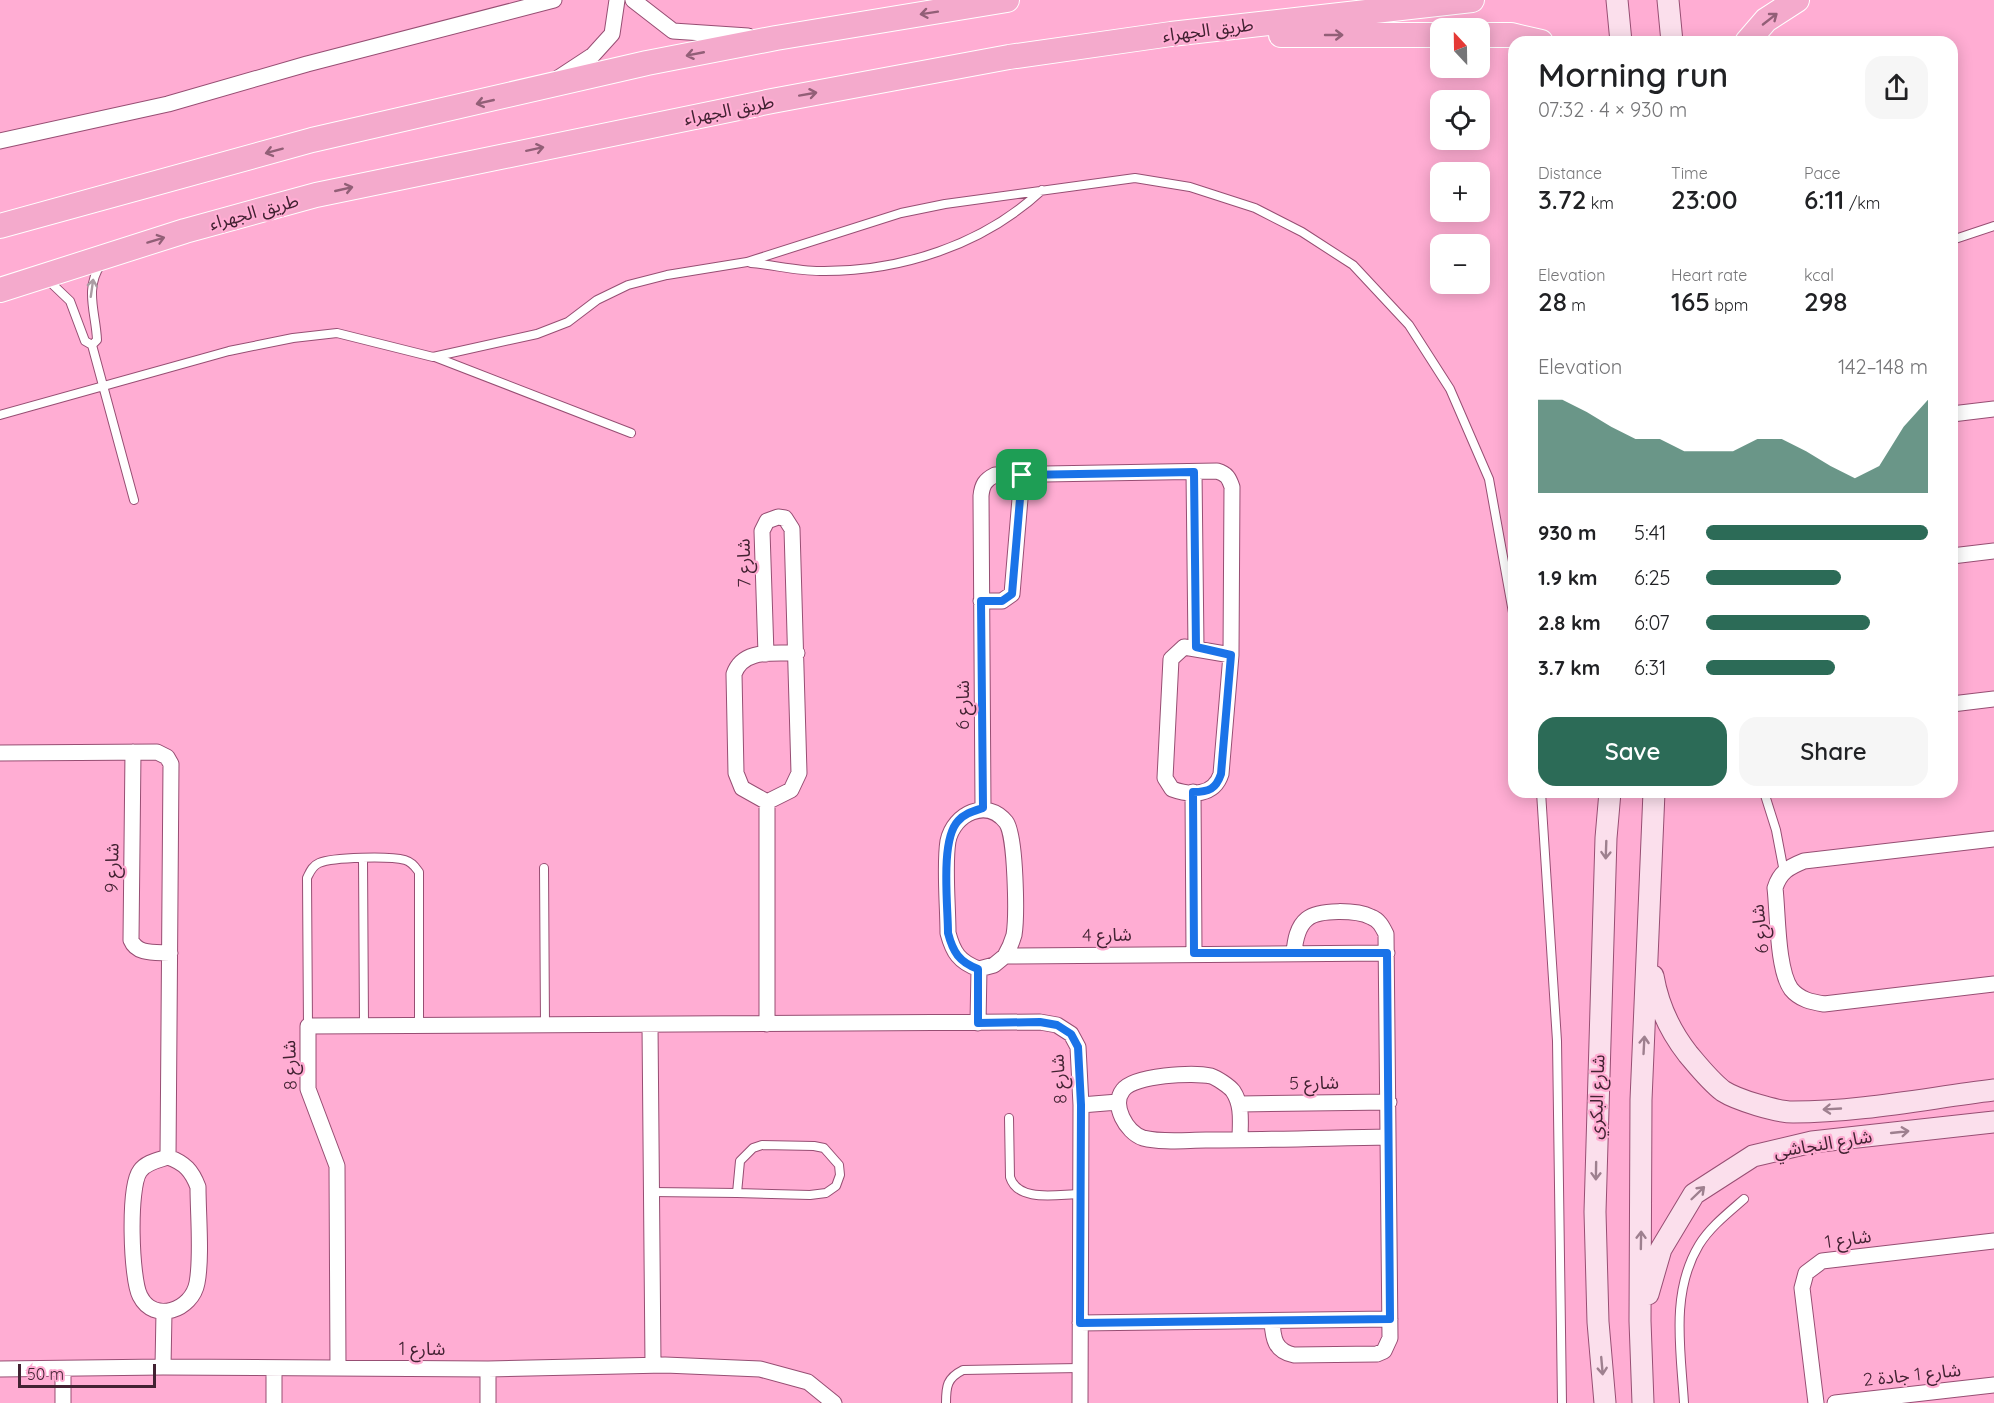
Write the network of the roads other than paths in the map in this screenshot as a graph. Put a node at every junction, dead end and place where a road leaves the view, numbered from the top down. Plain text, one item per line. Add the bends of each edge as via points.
1 (554, 0) edge
2 (617, 0) edge
3 (633, 0) edge
4 (1007, 0) edge
5 (1345, 0) edge
6 (1472, 0) edge
7 (1617, 0) edge
8 (1668, 0) edge
9 (1797, 0) edge
10 (1291, 21) junction
11 (1171, 34) junction
12 (1430, 35) edge
13 (1490, 35) edge
14 (1516, 36) edge
15 (1620, 36) edge
16 (1671, 36) edge
17 (1752, 36) edge
18 (777, 38) junction
19 (543, 89) junction
20 (0, 141) edge
21 (1042, 190) junction
22 (0, 226) edge
23 (1994, 226) edge
24 (1958, 238) edge
25 (111, 254) junction
26 (747, 262) junction
27 (40, 276) junction
28 (0, 290) edge
29 (92, 345) junction
30 (433, 357) junction
31 (103, 386) junction
32 (1994, 409) edge
33 (1958, 413) edge
34 (0, 415) edge
35 (631, 433) dead end
36 (1194, 472) junction
37 (1022, 475) junction
38 (134, 500) dead end
39 (1994, 551) edge
40 (1958, 555) edge
41 (1508, 585) edge
42 (981, 601) junction
43 (1196, 647) junction
44 (796, 653) junction
45 (766, 654) junction
46 (1231, 655) junction
47 (1994, 699) edge
48 (1958, 703) edge
49 (133, 752) junction
50 (0, 753) edge
51 (1193, 792) junction
52 (1541, 798) edge
53 (1610, 798) edge
54 (1654, 798) edge
55 (1766, 798) edge
56 (767, 802) junction
57 (983, 808) junction
58 (1994, 838) edge
59 (363, 859) junction
60 (544, 868) dead end
61 (1784, 872) junction
62 (1648, 948) junction
63 (170, 953) junction
64 (1194, 953) junction
65 (1294, 953) junction
66 (1387, 953) junction
67 (1005, 956) junction
68 (978, 969) junction
69 (1994, 984) edge
70 (978, 1023) junction
71 (364, 1024) junction
72 (767, 1024) junction
73 (419, 1025) junction
74 (545, 1025) junction
75 (650, 1025) junction
76 (308, 1026) junction
77 (1994, 1090) edge
78 (1118, 1102) junction
79 (1389, 1102) junction
80 (1240, 1104) junction
81 (1081, 1105) junction
82 (1009, 1118) dead end
83 (1994, 1122) edge
84 (1388, 1137) junction
85 (1240, 1140) junction
86 (168, 1157) junction
87 (652, 1191) junction
88 (737, 1193) junction
89 (1080, 1194) junction
90 (1744, 1199) dead end
91 (1994, 1241) edge
92 (164, 1312) junction
93 (1390, 1319) junction
94 (1272, 1321) junction
95 (1640, 1321) junction
96 (1080, 1323) junction
97 (653, 1365) junction
98 (163, 1367) junction
99 (274, 1368) junction
100 (338, 1368) junction
101 (1080, 1368) junction
102 (0, 1369) edge
103 (63, 1369) junction
104 (488, 1369) junction
105 (1994, 1385) edge
106 (63, 1403) edge
107 (274, 1403) edge
108 (488, 1403) edge
109 (834, 1403) edge
110 (946, 1403) edge
111 (1080, 1403) edge
112 (1562, 1403) edge
113 (1605, 1403) edge
114 (1643, 1403) edge
115 (1684, 1403) edge
116 (1816, 1403) edge
117 (1835, 1403) edge

1 - 20 street via 168,104
2 - 19 street via 612,34 593,55
3 - 18 street via 673,31
4 -> 18 highway
5 - 10 highway
6 - 10 highway, طريق الجهراء
7 - 15 main road
8 - 16 main road
17 -> 9 highway via 1766,20
10 - 11 highway, طريق الجهراء
11 -> 12 highway
25 -> 11 highway, طريق الجهراء via 369,183 772,101 1009,57
13 - 14 highway
18 -> 19 highway via 647,63
19 -> 22 highway via 312,140
21 - 26 lane via 901,213
21 - 26 lane via 1020,210 981,234 937,253 879,267 819,271
21 - 41 lane via 1135,178 1190,187 1255,208 1353,265 1408,325 1450,389 1489,479
23 - 24 lane
25 - 27 highway, طريق الجهراء
29 -> 25 lane via 96,340 92,284 99,267
26 - 30 lane via 628,285 597,300 568,322 537,334
27 - 28 highway, طريق الجهراء
27 - 29 lane via 58,286 70,301 85,341
29 - 31 lane
30 - 31 lane via 336,333 229,351
30 - 35 lane
31 - 34 lane
31 - 38 lane
32 - 33 street
36 - 37 street, شارع 6
36 - 43 street
36 - 46 street, شارع 6 via 1226,474 1232,487
37 - 42 street via 1012,594 1002,601
37 - 42 street, شارع 6 via 995,475 982,486
39 - 40 street
42 - 57 street, شارع 6
43 - 46 street
43 - 51 street via 1179,648 1171,658 1165,778 1172,789
44 - 45 street
44 - 45 street, شارع 7 via 792,529 784,518 778,517 767,522 762,531
44 - 56 street, شارع 7 via 799,773 791,790
45 - 56 street via 750,655 734,674 736,774 742,788
46 - 51 street, شارع 6 via 1221,774 1210,790
47 - 48 street
49 - 50 street
49 - 63 street, شارع 9 via 131,940 144,951
49 - 63 street via 162,753 171,764
51 - 64 street
52 - 112 lane via 1557,1041
53 -> 113 main road, شارع البكري via 1595,1212
54 - 62 main road
55 - 61 lane
56 - 72 street
57 - 67 street via 994,811 1006,822 1014,843 1014,933
57 - 68 street via 958,821 948,842 951,946 966,964
58 - 61 street via 1804,861
59 - 71 lane
59 - 73 lane via 402,859 419,872
59 - 76 lane via 316,864 307,878
60 - 74 lane
61 - 69 street, شارع 6 via 1775,888 1784,973 1791,989 1804,1000 1824,1005
77 -> 62 main road, شارع النجاشي via 1791,1112 1724,1092 1701,1071 1665,1018 1654,986
95 -> 62 main road via 1641,1100
63 - 86 street
64 - 65 street, شارع 4
64 - 67 street, شارع 4
65 - 66 street, شارع 4
65 - 66 street via 1295,938 1306,919 1316,913 1327,913 1373,917 1386,934
66 - 79 street
67 - 68 street, شارع 4 via 994,965
68 - 70 street
70 - 72 street, شارع 8
70 - 81 street, شارع 8 via 1040,1022 1057,1025 1071,1034 1078,1047
71 - 73 street, شارع 8
71 - 76 street, شارع 8
72 - 75 street, شارع 8
73 - 74 street, شارع 8
74 - 75 street, شارع 8
75 - 87 street
76 - 100 street, شارع 8 via 308,1089 336,1166
78 - 80 street via 1123,1090 1150,1076 1212,1076 1231,1089
78 - 81 street
78 - 85 street via 1128,1128 1144,1138
79 - 80 street, شارع 5
79 - 84 street
80 - 85 street
81 - 89 street, شارع 8
82 - 89 lane via 1013,1185 1019,1192
95 -> 83 main road, شارع النجاشي via 1661,1249 1694,1194 1753,1156 1812,1142
84 - 85 street
84 - 93 street
86 - 92 street via 182,1162 194,1174 198,1187 197,1284 180,1308
86 - 92 street via 140,1170 134,1185 135,1284 141,1299
87 - 88 lane
87 - 97 street
88 - 88 lane via 826,1193 836,1186 839,1165 824,1148 814,1146 753,1148 740,1161
89 - 96 street, شارع 8
90 - 115 lane via 1699,1245 1682,1291 1679,1327
91 - 116 street, شارع 1 via 1822,1261 1806,1273 1802,1288
92 - 98 street
93 - 94 street
93 - 94 street via 1388,1346 1377,1354 1284,1353 1273,1338
94 - 96 street
95 - 114 main road
96 - 101 street, شارع 8
97 - 104 street, شارع 1
97 - 109 street, شارع 1 via 760,1369 808,1382
98 - 99 street, شارع 1
98 - 103 street, شارع 1
99 - 100 street, شارع 1
99 - 107 street
100 - 104 street, شارع 1
101 - 110 lane via 963,1370 951,1377 946,1386
101 - 111 street, شارع 8
102 - 103 street, شارع 1
103 - 106 street
104 - 108 street
105 - 117 street, شارع 1 جادة 2

